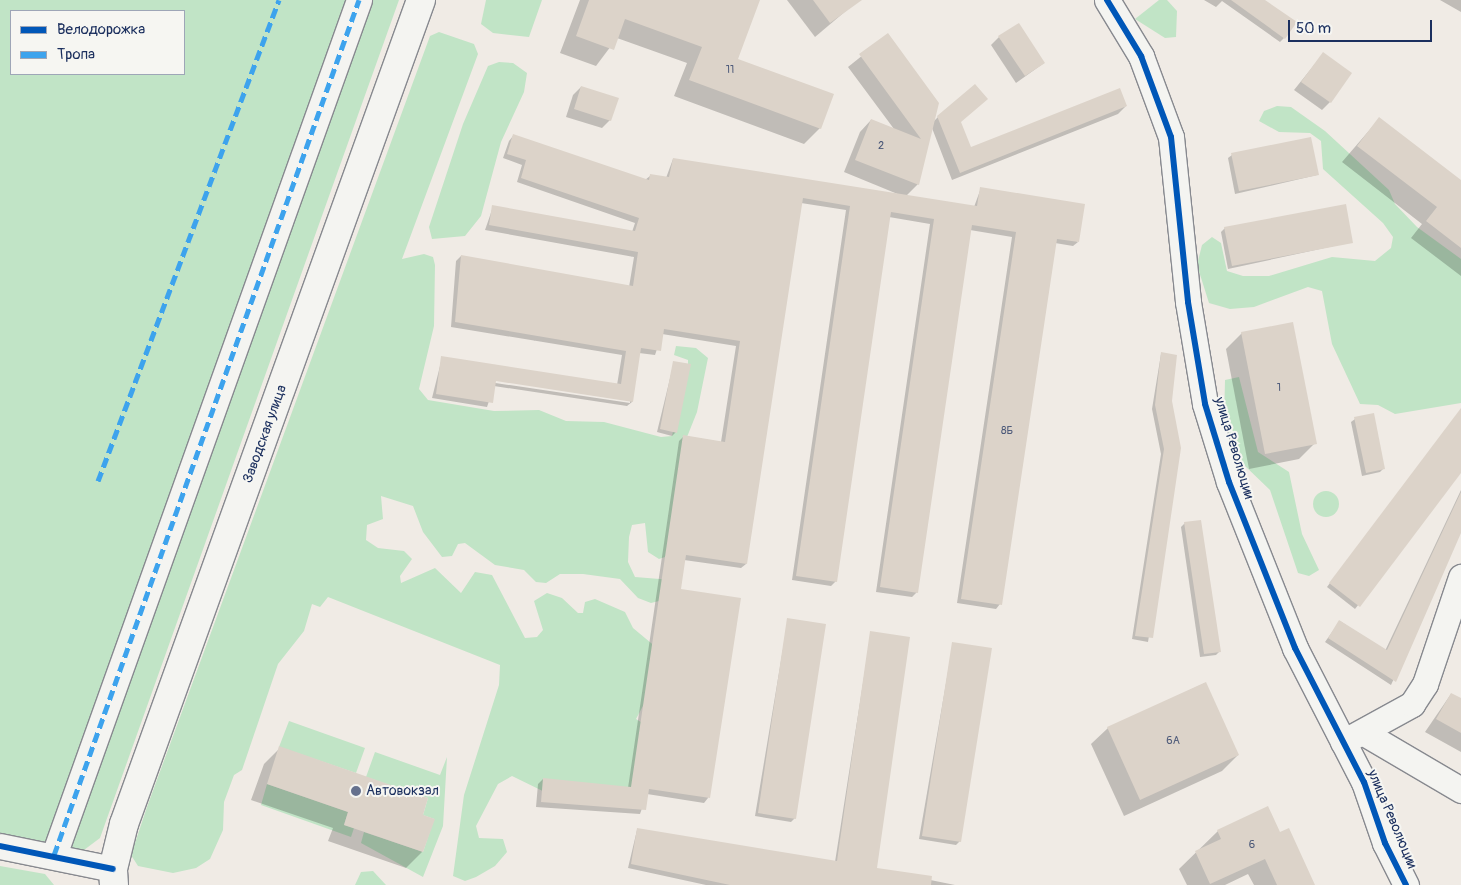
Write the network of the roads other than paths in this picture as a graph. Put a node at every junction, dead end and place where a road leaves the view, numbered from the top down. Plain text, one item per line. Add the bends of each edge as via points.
1 (359, 0) edge
2 (421, 0) edge
3 (1107, 0) edge
4 (1461, 577) edge
5 (1354, 737) junction
6 (1461, 790) edge
7 (0, 846) edge
8 (54, 855) junction
9 (113, 877) edge
10 (1406, 885) edge

1 - 8 street
2 - 9 main road, Заводская улица via 124,824
3 - 5 street, улица Революции via 1141,56 1171,137 1188,302 1206,404 1229,482 1295,648
4 - 5 street via 1426,684 1412,704
5 - 6 street
5 - 10 street, улица Революции
7 - 8 street
8 - 9 street

